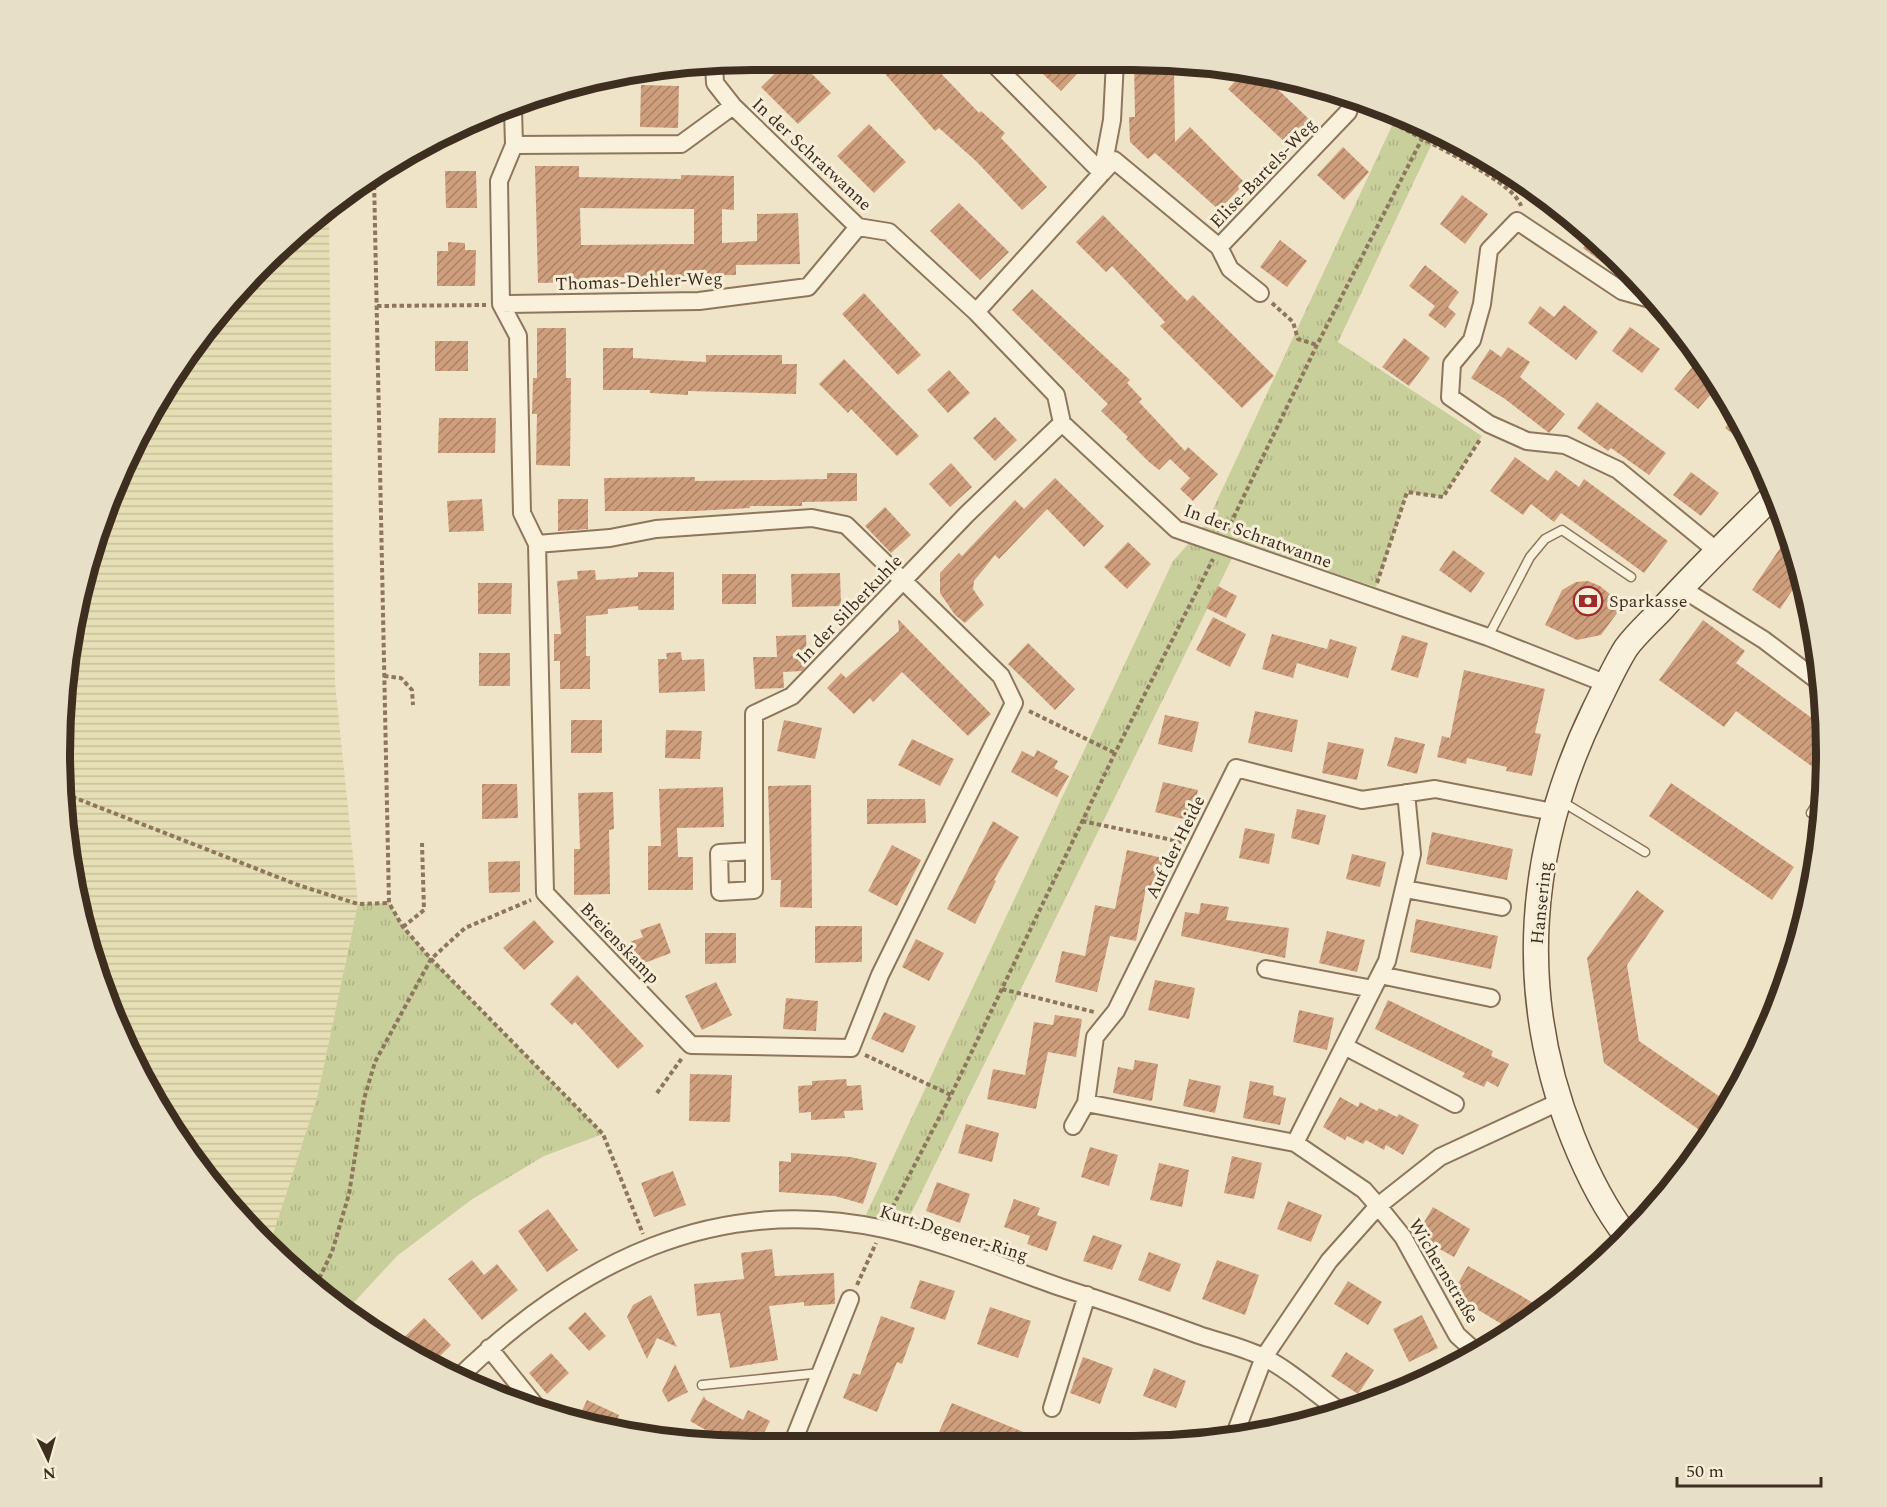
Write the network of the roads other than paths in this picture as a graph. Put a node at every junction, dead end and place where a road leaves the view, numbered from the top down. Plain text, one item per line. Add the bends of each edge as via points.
1 (1000, 70) edge
2 (1115, 70) edge
3 (714, 72) edge
4 (733, 106) junction
5 (1352, 107) edge
6 (513, 114) edge
7 (514, 145) junction
8 (1102, 173) junction
9 (858, 227) junction
10 (1219, 247) junction
11 (1260, 293) road end
12 (1640, 296) edge
13 (501, 304) junction
14 (976, 312) junction
15 (1062, 423) junction
16 (1768, 501) edge
17 (537, 544) junction
18 (1717, 551) junction
19 (1631, 577) dead end
20 (903, 582) junction
21 (1681, 588) junction
22 (1488, 637) junction
23 (1812, 676) edge
24 (1607, 684) junction
25 (1406, 793) junction
26 (1555, 805) junction
27 (1814, 808) edge
28 (1811, 813) dead end
29 (753, 852) dead end
30 (1645, 852) dead end
31 (1406, 889) junction
32 (1502, 907) dead end
33 (1266, 969) dead end
34 (1376, 982) junction
35 (1491, 998) dead end
36 (1344, 1046) junction
37 (1559, 1102) junction
38 (1086, 1103) junction
39 (1455, 1104) dead end
40 (1073, 1126) dead end
41 (1295, 1143) junction
42 (1378, 1206) junction
43 (1623, 1229) edge
44 (1087, 1295) junction
45 (850, 1299) road end
46 (1471, 1347) edge
47 (489, 1348) junction
48 (1264, 1357) junction
49 (464, 1372) edge
50 (821, 1372) junction
51 (702, 1385) dead end
52 (530, 1398) edge
53 (1333, 1406) edge
54 (1052, 1408) dead end
55 (1237, 1428) edge
56 (796, 1436) edge

1 - 8 street
2 - 8 street via 1112,120
3 - 4 street, In der Schratwanne via 715,83
4 - 7 street, In der Schratwanne via 681,144
4 - 9 street, In der Schratwanne
5 - 10 street, Elise-Bartels-Weg
6 - 7 street
7 - 13 street via 499,181
8 - 10 street, Elise-Bartels-Weg via 1114,160
8 - 14 street
9 - 13 street, Thomas-Dehler-Weg via 808,287 699,301
9 - 14 street, In der Schratwanne via 890,232
10 - 11 street, Elise-Bartels-Weg via 1230,269
12 - 18 street via 1622,291 1517,221 1489,250 1482,304 1472,340 1452,364 1450,397 1489,424 1527,441 1565,445 1618,470
13 - 17 street via 518,336 522,513
14 - 15 street, In der Schratwanne via 1056,395
15 - 20 street, In der Silberkuhle
15 - 22 street, In der Schratwanne via 1176,529
16 - 18 street, Hansering
17 - 20 street via 610,538 656,529 812,518 846,525
17 - 20 street, Breienskamp via 545,893 692,1045 850,1048 880,975 1014,703 1001,676
18 - 21 street, Hansering
19 - 22 lane via 1562,530 1545,539 1530,557
20 - 29 street, In der Silberkuhle via 792,696 754,714
21 - 23 street via 1764,640
21 - 24 street, Hansering via 1627,647
22 - 24 street, In der Schratwanne
24 - 26 street, Hansering via 1575,750
25 - 26 street, Auf der Heide via 1435,789
25 - 31 street via 1412,854
25 - 38 street, Auf der Heide via 1362,800 1236,768 1113,1016 1095,1037
26 - 30 lane
26 - 37 street, Hansering via 1540,888 1536,950 1541,1018
27 - 28 lane
31 - 32 street
31 - 34 street via 1387,961
33 - 34 street
34 - 35 street
34 - 36 street
36 - 39 street
36 - 41 street
37 - 42 street via 1440,1157
37 - 43 street, Hansering via 1587,1174
38 - 40 street, Auf der Heide
38 - 41 street
41 - 42 street via 1364,1190
42 - 46 street, Wichernstraße via 1409,1247 1457,1335
42 - 48 street via 1329,1261
44 - 47 street, Kurt-Degener-Ring via 882,1228 784,1218 700,1230 647,1246 568,1289
44 - 48 street, Kurt-Degener-Ring
44 - 54 street
45 - 50 street
47 - 49 street, Kurt-Degener-Ring
47 - 52 street
48 - 53 street, Kurt-Degener-Ring
48 - 55 street
50 - 51 lane
50 - 56 street

